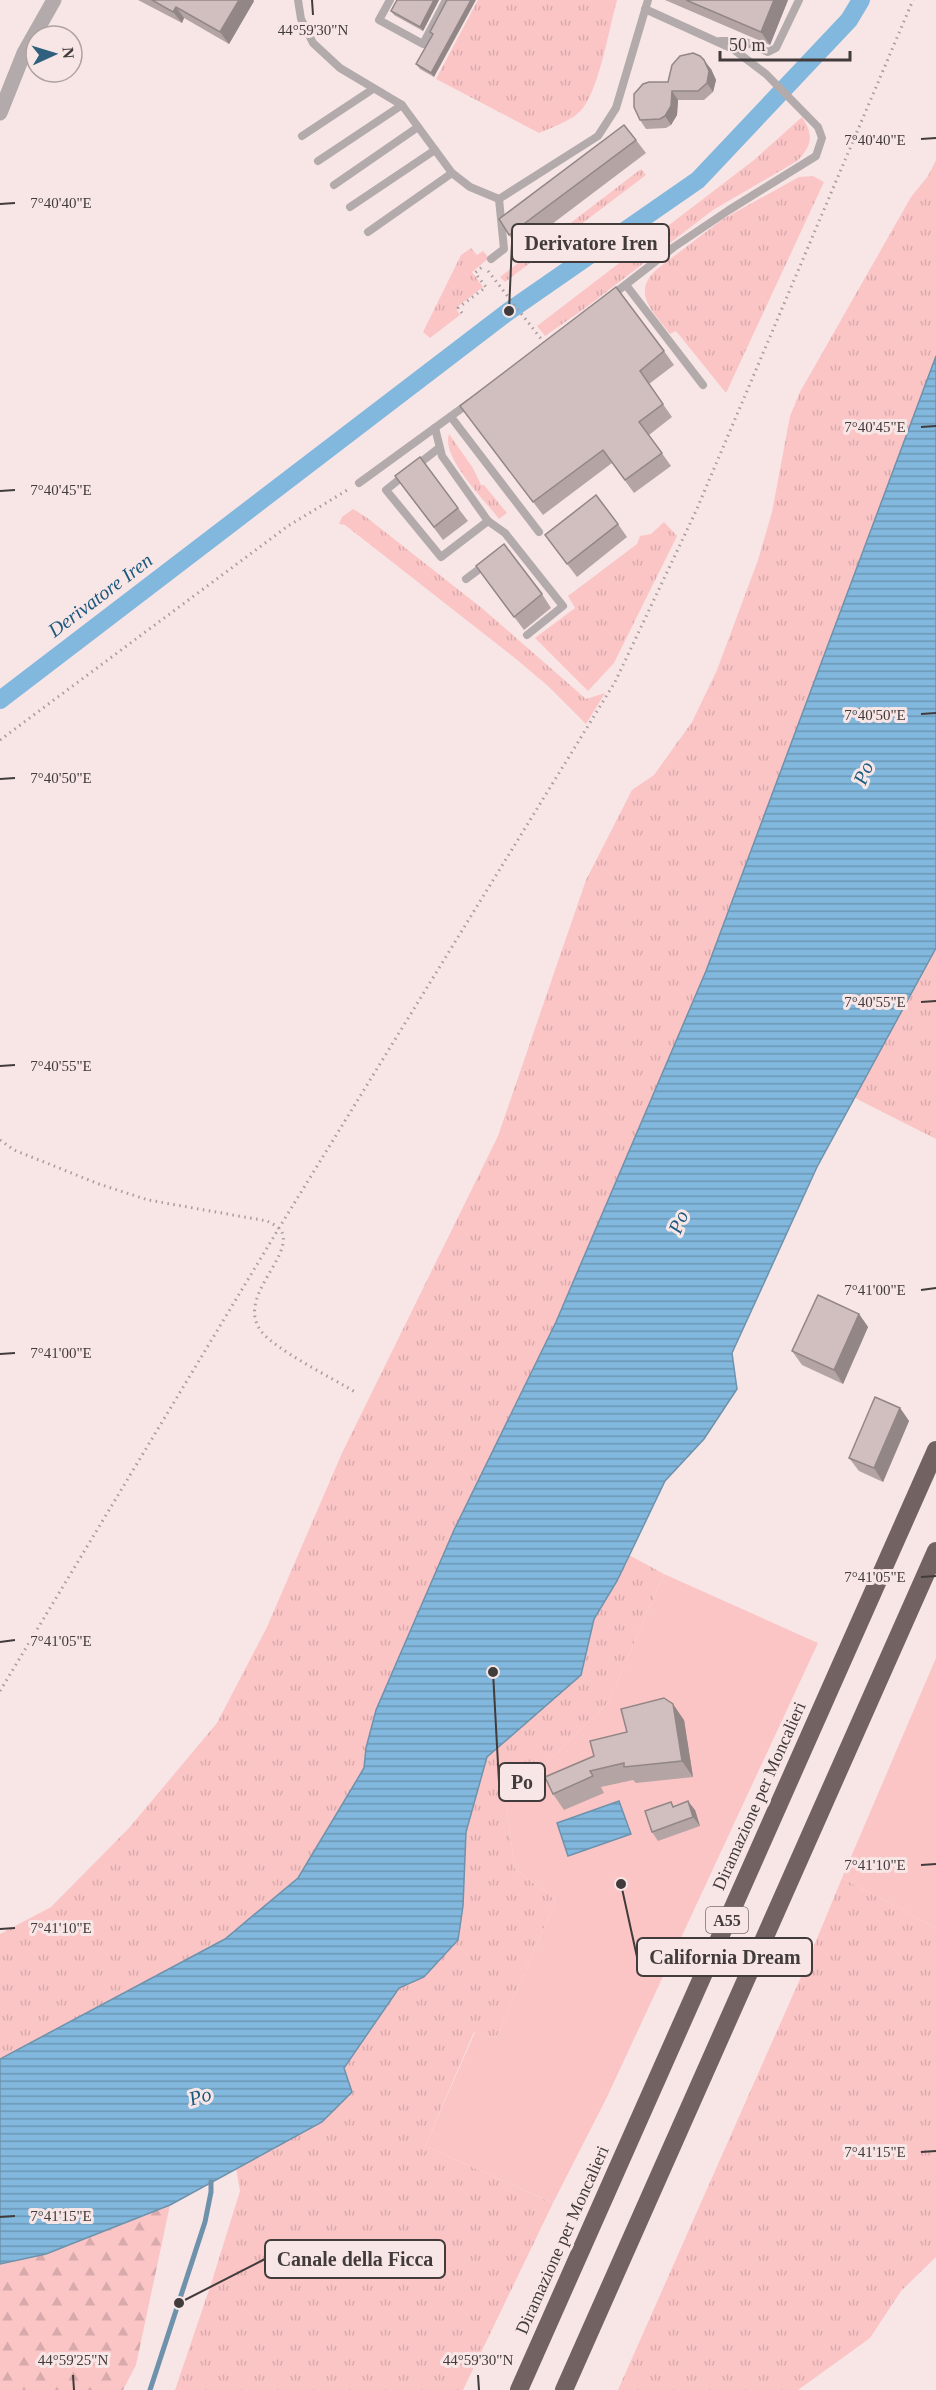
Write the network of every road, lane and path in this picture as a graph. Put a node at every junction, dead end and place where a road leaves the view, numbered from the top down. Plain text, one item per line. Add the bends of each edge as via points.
1 (54, 0) edge
2 (298, 0) edge
3 (390, 0) edge
4 (446, 0) edge
5 (648, 0) edge
6 (799, 0) edge
7 (913, 0) edge
8 (645, 9) junction
9 (715, 41) junction
10 (373, 89) junction
11 (402, 105) junction
12 (0, 113) edge
13 (418, 127) junction
14 (302, 136) dead end
15 (435, 150) junction
16 (318, 161) dead end
17 (452, 173) junction
18 (334, 185) dead end
19 (499, 199) junction
20 (350, 207) dead end
21 (368, 232) dead end
22 (491, 259) dead end
23 (626, 285) junction
24 (599, 305) edge
25 (462, 313) dead end
26 (546, 345) edge
27 (703, 385) dead end
28 (477, 398) edge
29 (451, 417) junction
30 (435, 428) junction
31 (439, 448) junction
32 (359, 483) joint
33 (489, 521) junction
34 (539, 531) dead end
35 (513, 543) junction
36 (504, 550) edge
37 (494, 557) edge
38 (466, 579) dead end
39 (527, 635) dead end
40 (0, 740) edge
41 (0, 1140) edge
42 (279, 1228) junction
43 (355, 1392) dead end
44 (936, 1450) edge
45 (936, 1551) edge
46 (0, 1691) edge
47 (519, 2390) edge
48 (564, 2390) edge

1 - 12 street via 24,53
2 - 10 lane via 301,19 313,43 340,68
3 - 4 lane via 379,20 423,44
5 - 8 lane
6 - 9 lane via 776,48 768,52 743,41
7 - 42 path via 696,511 615,682
8 - 9 lane
8 - 19 lane via 616,108 598,136
9 - 23 lane via 733,49 766,74 818,127 822,138 816,156 674,247
10 - 11 lane
10 - 14 lane
11 - 13 lane
11 - 16 lane
13 - 15 lane
13 - 18 lane
15 - 17 lane
15 - 20 lane
17 - 19 lane via 470,187
17 - 21 lane
19 - 22 lane via 504,249
23 - 24 lane
23 - 27 lane
25 - 26 path via 458,308 486,287 475,273 484,265
28 - 29 lane
29 - 30 lane
29 - 34 lane
30 - 31 lane
30 - 32 lane
31 - 33 lane
31 - 33 lane via 386,490 441,557
32 - 40 path via 288,526
33 - 35 lane
35 - 36 lane
35 - 39 lane via 563,606
37 - 38 lane
41 - 42 path via 36,1159 148,1200 267,1221
42 - 43 path via 284,1236 282,1247 256,1302 255,1316 261,1331
42 - 46 path
44 - 47 highway, Diramazione per Moncalieri / A55
45 - 48 highway, A55

